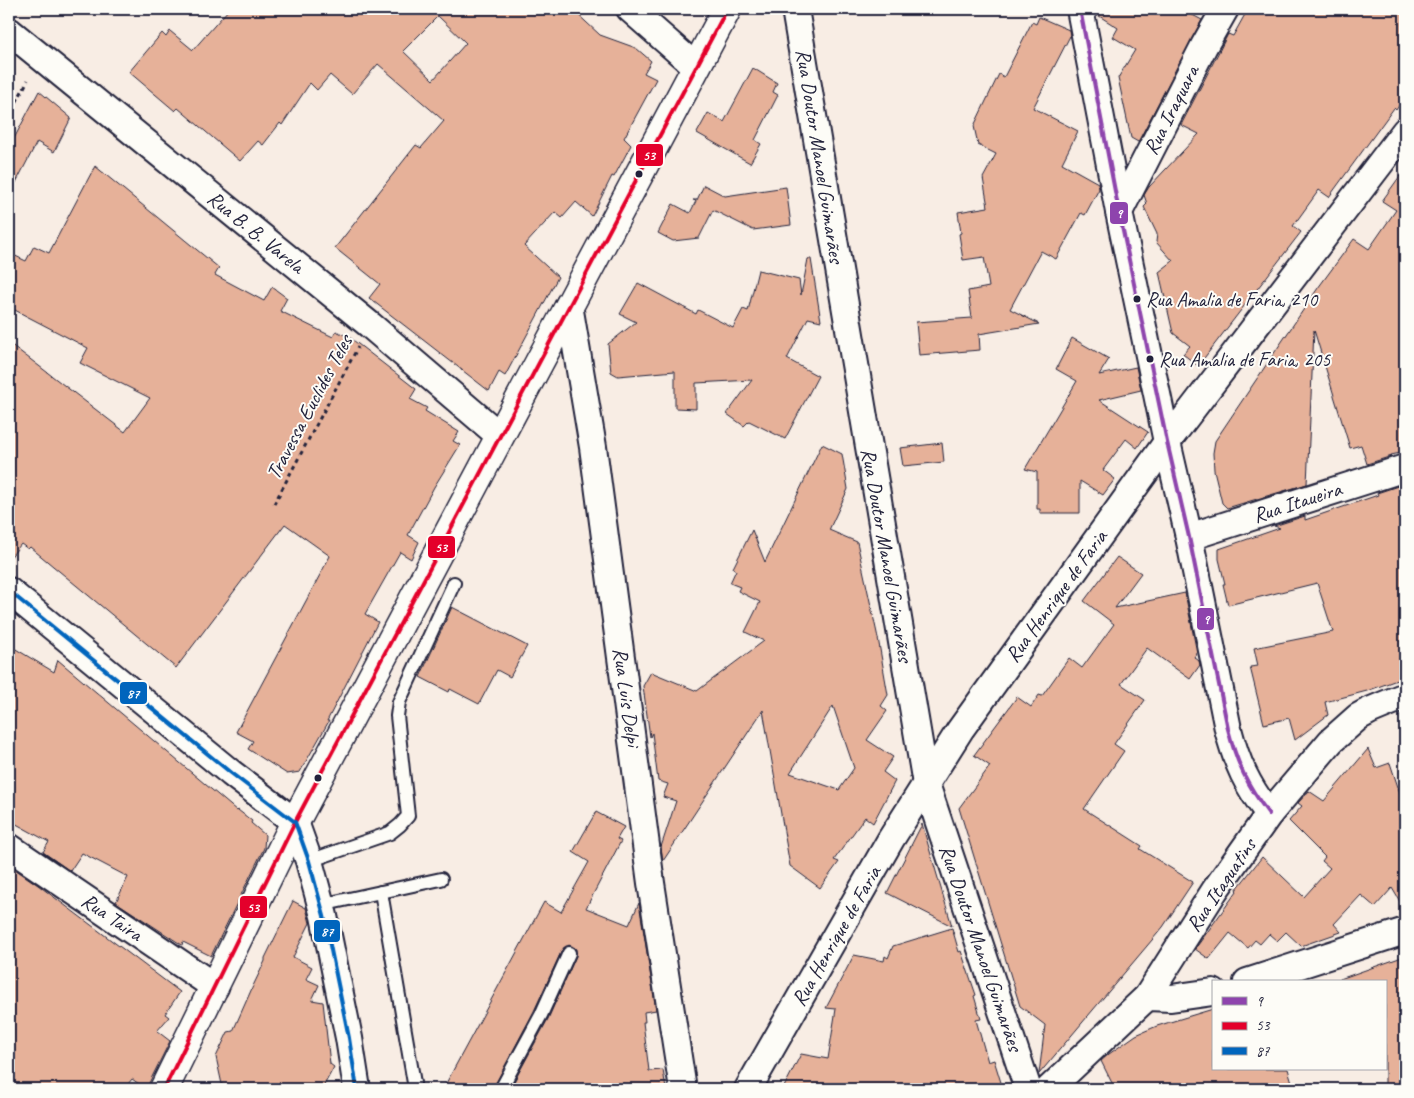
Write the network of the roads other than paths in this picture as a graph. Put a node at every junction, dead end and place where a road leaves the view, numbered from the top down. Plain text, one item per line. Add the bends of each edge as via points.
1 (630, 9) edge
2 (727, 9) edge
3 (795, 9) edge
4 (1080, 9) edge
5 (1225, 9) edge
6 (9, 31) edge
7 (696, 67) junction
8 (1405, 131) edge
9 (1119, 212) junction
10 (570, 305) junction
11 (500, 436) junction
12 (1167, 442) junction
13 (1405, 468) edge
14 (1189, 537) junction
15 (454, 582) dead end
16 (9, 591) edge
17 (1405, 696) edge
18 (926, 784) junction
19 (1269, 814) junction
20 (295, 822) junction
21 (9, 847) edge
22 (309, 861) junction
23 (441, 879) dead end
24 (381, 892) junction
25 (321, 904) junction
26 (1405, 931) edge
27 (569, 953) dead end
28 (1253, 980) edge
29 (215, 987) junction
30 (1212, 992) edge
31 (1147, 997) junction
32 (414, 1083) dead end
33 (164, 1089) edge
34 (357, 1089) edge
35 (501, 1089) edge
36 (682, 1089) edge
37 (748, 1089) edge
38 (1028, 1089) edge
39 (1049, 1089) edge

1 - 7 street
2 - 7 street
3 - 18 street, Rua Doutor Manoel Guimarães
4 - 9 street
5 - 9 street, Rua Iraquara
6 - 11 street, Rua B. B. Varela via 370,325
7 - 10 street
8 - 12 street, Rua Henrique de Faria
9 - 12 street
10 - 11 street
10 - 36 street, Rua Luis Delpi
11 - 20 street
12 - 14 street
12 - 18 street, Rua Henrique de Faria via 960,730
13 - 14 street, Rua Itaueira
14 - 19 street via 1235,757 1245,780
15 - 22 lane via 398,702 408,816 390,833
16 - 20 street
17 - 19 street, Rua Itaguatins via 1369,711 1331,741
18 - 37 street, Rua Henrique de Faria via 891,839
18 - 38 street, Rua Doutor Manoel Guimarães
19 - 31 street, Rua Itaguatins via 1215,890
20 - 22 street
20 - 29 street
21 - 29 street, Rua Taira
22 - 25 street
23 - 24 lane
24 - 25 lane
24 - 32 lane
25 - 34 street via 350,1038
26 - 28 street
27 - 35 lane
29 - 33 street
30 - 31 street via 1171,998
31 - 39 street, Rua Itaguatins

